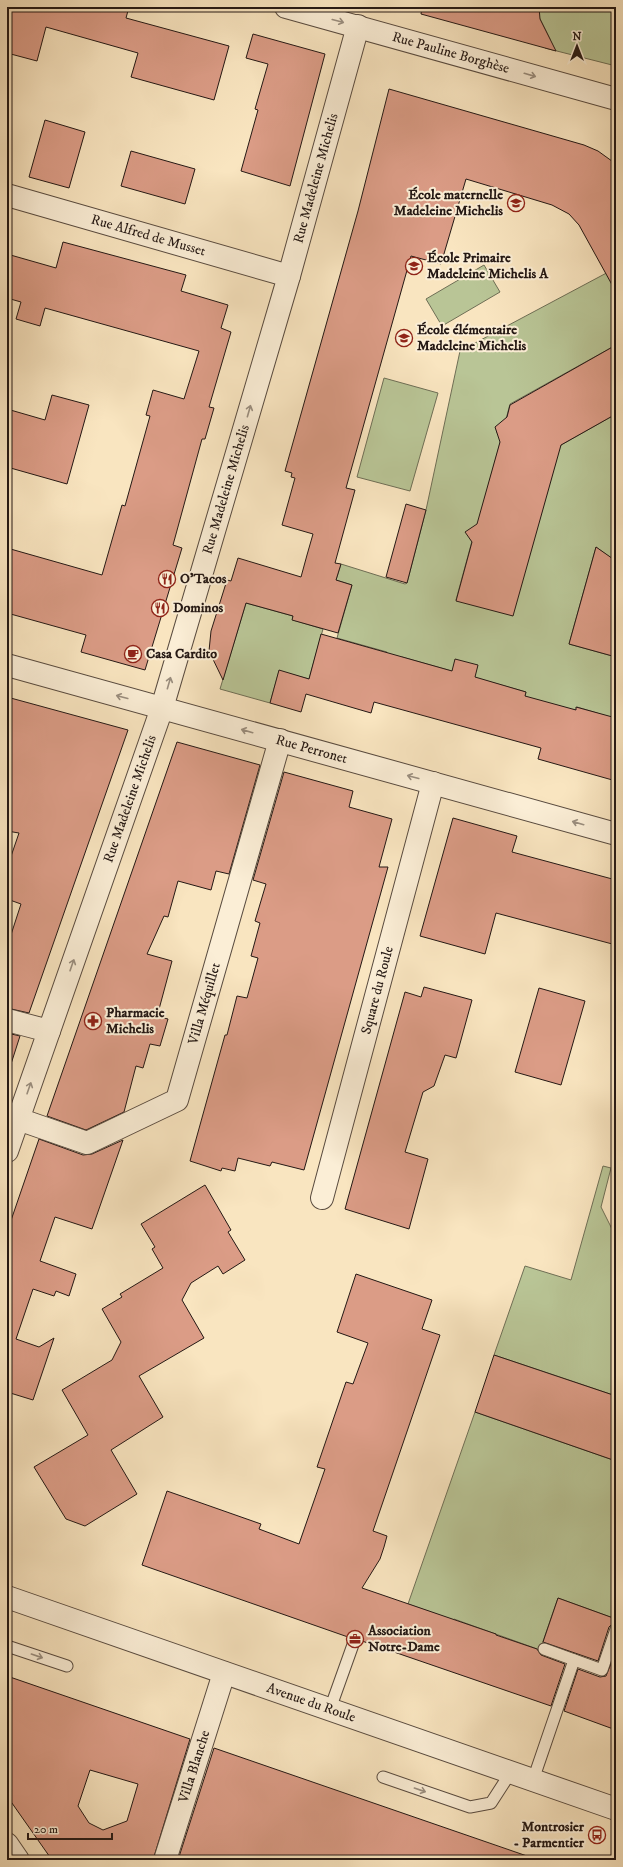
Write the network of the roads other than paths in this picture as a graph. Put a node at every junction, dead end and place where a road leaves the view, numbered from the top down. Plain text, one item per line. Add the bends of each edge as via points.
1 (286, 7) edge
2 (358, 26) junction
3 (616, 98) edge
4 (7, 195) edge
5 (289, 276) junction
6 (7, 665) edge
7 (162, 708) junction
8 (280, 740) junction
9 (433, 783) junction
10 (616, 834) edge
11 (7, 1020) edge
12 (49, 1031) junction
13 (18, 1119) junction
14 (7, 1151) edge
15 (322, 1198) dead end
16 (7, 1597) edge
17 (616, 1629) edge
18 (355, 1639) dead end
19 (7, 1646) edge
20 (544, 1650) dead end
21 (574, 1660) junction
22 (67, 1666) dead end
23 (224, 1673) junction
24 (330, 1709) junction
25 (511, 1772) junction
26 (383, 1777) dead end
27 (533, 1780) junction
28 (616, 1809) edge
29 (7, 1844) edge
30 (18, 1860) edge
31 (165, 1860) edge

1 -> 2 street, Rue Pauline Borghèse
2 -> 3 street, Rue Pauline Borghèse
2 - 5 street, Rue Madeleine Michelis
4 - 5 street, Rue Alfred de Musset
7 -> 5 street, Rue Madeleine Michelis
7 -> 6 street, Rue Perronet
8 -> 7 street, Rue Perronet
12 -> 7 street, Rue Madeleine Michelis
9 -> 8 street, Rue Perronet
8 - 13 street, Villa Méquillet via 177,1100 87,1143
10 -> 9 street, Rue Perronet
9 - 15 street, Square du Roule
11 - 12 street
13 -> 12 street, Rue Madeleine Michelis
13 - 14 street, Rue Madeleine Michelis
16 - 23 street, Avenue du Roule
17 - 21 lane via 602,1670
18 - 24 lane
19 -> 22 lane
20 - 21 lane
21 - 27 lane
23 - 24 street, Avenue du Roule
23 - 31 street, Villa Blanche
24 - 25 street, Avenue du Roule
26 -> 25 lane via 470,1807 491,1803
25 - 27 street, Avenue du Roule
27 - 28 street, Avenue du Roule
29 - 30 street

